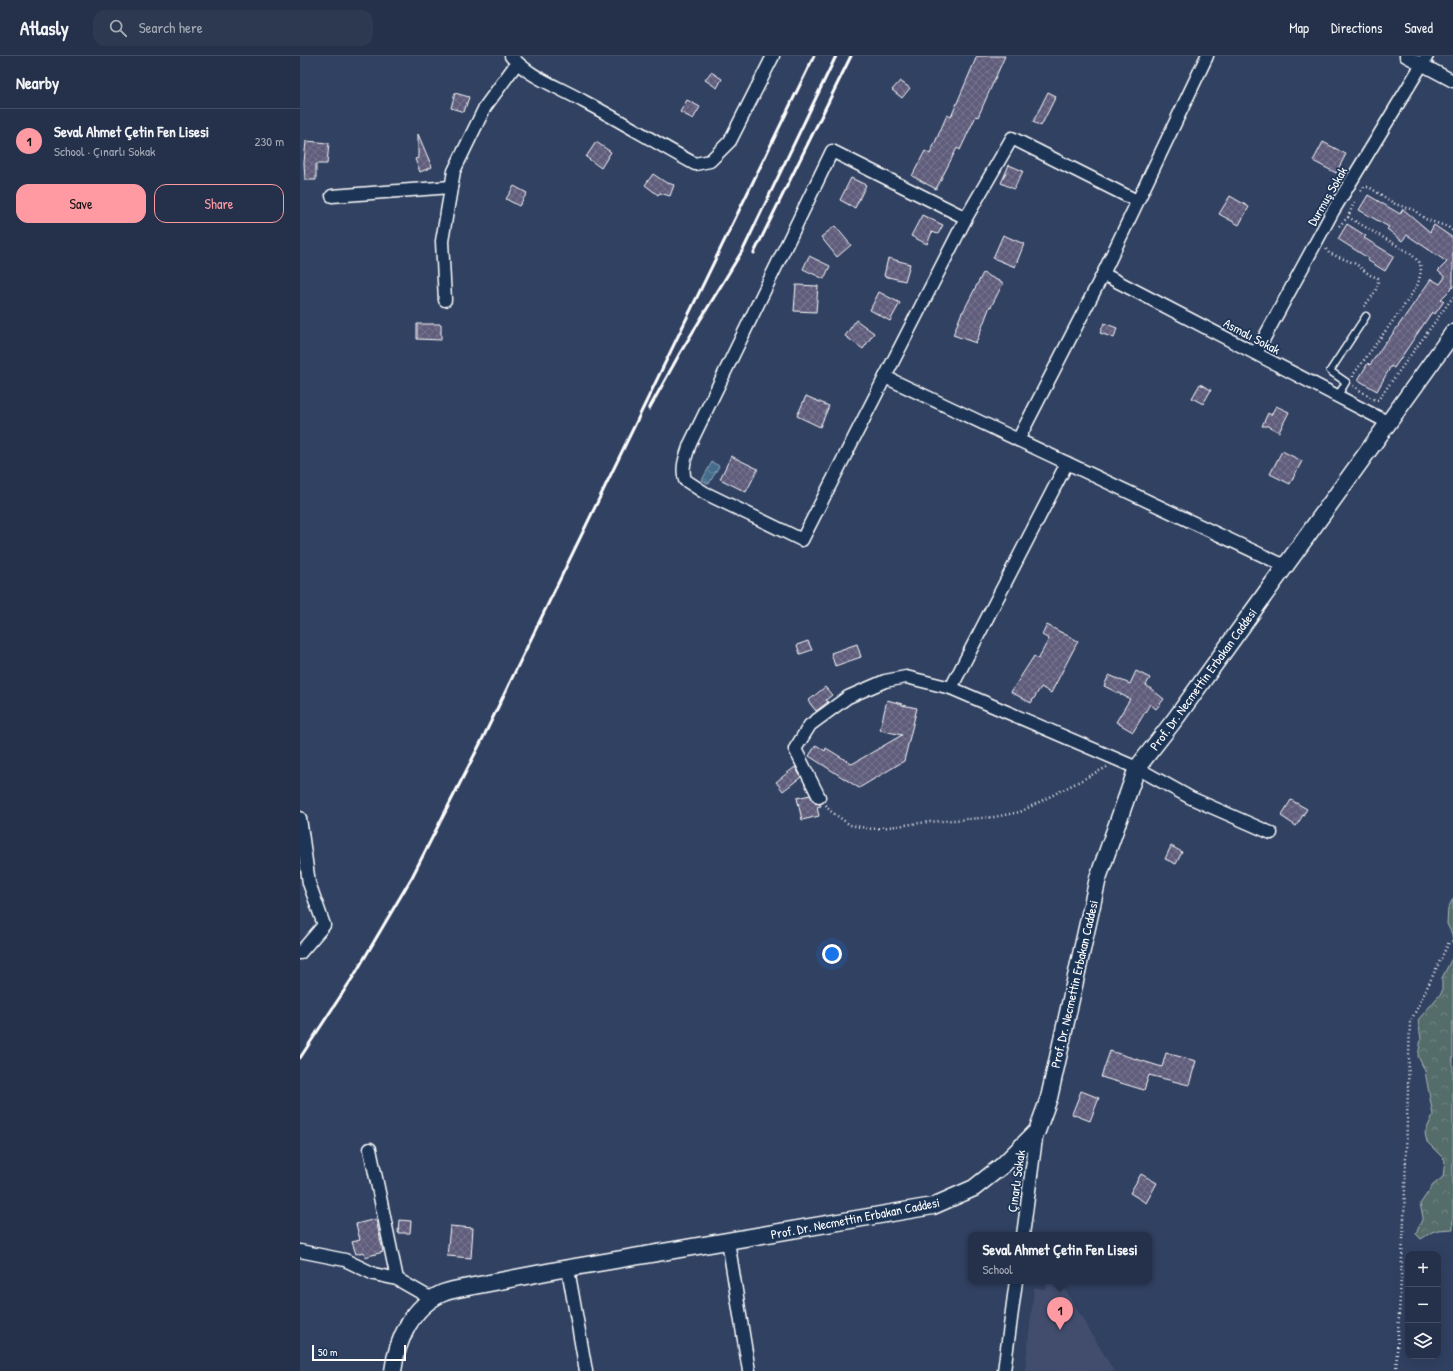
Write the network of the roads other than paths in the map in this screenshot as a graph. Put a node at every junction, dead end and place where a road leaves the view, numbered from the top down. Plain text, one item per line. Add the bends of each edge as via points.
1 (773, 56) edge
2 (1207, 56) edge
3 (1406, 56) edge
4 (514, 59) edge
5 (1424, 60) edge
6 (1453, 81) edge
7 (451, 187) junction
8 (332, 196) dead end
9 (1137, 201) junction
10 (966, 218) junction
11 (1103, 274) junction
12 (445, 300) dead end
13 (1366, 316) road end
14 (1453, 333) edge
15 (1256, 353) junction
16 (885, 377) junction
17 (1337, 397) junction
18 (1389, 423) junction
19 (1018, 440) junction
20 (1067, 464) junction
21 (1285, 566) junction
22 (951, 688) junction
23 (1138, 768) junction
24 (819, 796) road end
25 (300, 818) edge
26 (1271, 833) dead end
27 (300, 954) edge
28 (1037, 1131) junction
29 (370, 1149) dead end
30 (1023, 1232) edge
31 (728, 1241) junction
32 (300, 1251) edge
33 (568, 1269) junction
34 (397, 1279) junction
35 (1016, 1284) edge
36 (432, 1299) junction
37 (393, 1371) edge
38 (586, 1371) edge
39 (749, 1371) edge
40 (1004, 1371) edge

1 - 4 street via 730,141 710,161 695,164 583,100 537,77
2 - 9 street
3 - 5 street
4 - 7 street via 485,107 454,171
5 - 6 street
5 - 15 street, Durmuş Sokak via 1334,211
7 - 8 street
7 - 12 street via 442,241
9 - 10 street via 1012,138
9 - 11 street
10 - 16 street
10 - 16 street via 832,151 690,444 683,467 684,480 705,493 802,540
11 - 15 street, Asmalı Sokak
11 - 19 street
13 - 17 lane via 1330,370 1346,382
14 - 18 street, Prof. Dr. Necmettin Erbakan Caddesi
15 - 17 street, Asmalı Sokak
16 - 19 street
17 - 18 street, Asmalı Sokak
18 - 21 street, Prof. Dr. Necmettin Erbakan Caddesi
19 - 20 street
20 - 21 street
20 - 22 street
21 - 23 street, Prof. Dr. Necmettin Erbakan Caddesi
22 - 23 street
22 - 24 street via 906,677 885,681 848,697 810,725 795,749
23 - 26 street via 1191,798
23 - 28 street, Prof. Dr. Necmettin Erbakan Caddesi via 1098,878 1049,1098
25 - 27 street via 309,883 324,925
28 - 30 street, Çınarlı Sokak
28 - 31 street, Prof. Dr. Necmettin Erbakan Caddesi via 1003,1165 974,1188 933,1206
29 - 34 street
31 - 33 street, Prof. Dr. Necmettin Erbakan Caddesi
31 - 39 street
32 - 34 street via 345,1260 374,1274
33 - 36 street, Prof. Dr. Necmettin Erbakan Caddesi via 458,1289
33 - 38 street
34 - 36 street
35 - 40 street
36 - 37 street via 414,1316 403,1335 395,1355

